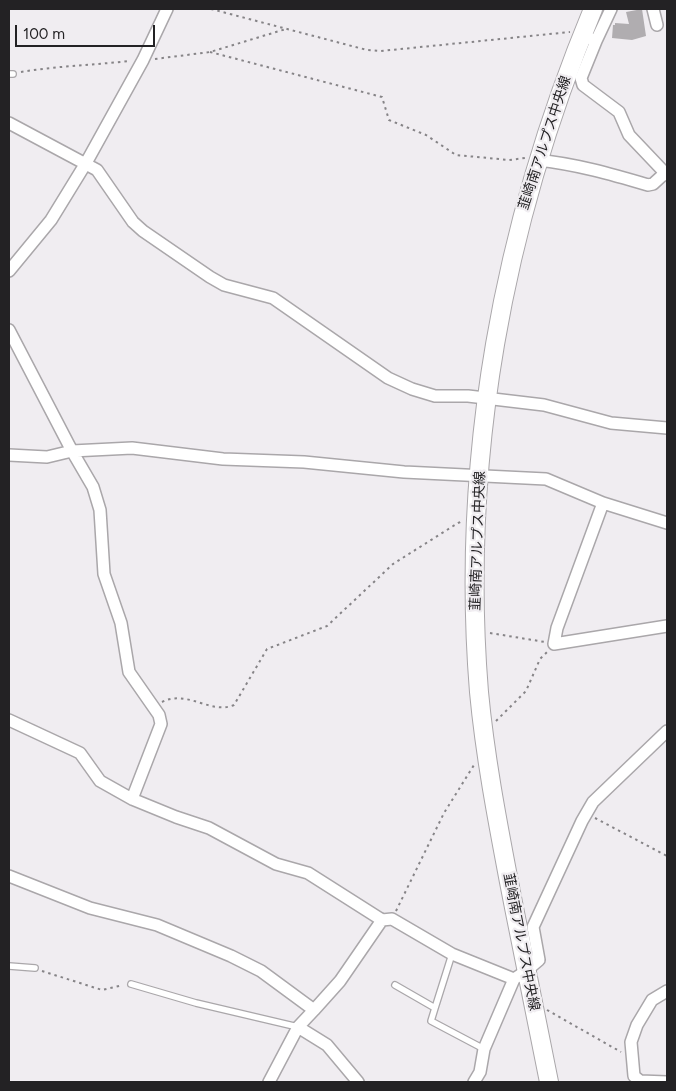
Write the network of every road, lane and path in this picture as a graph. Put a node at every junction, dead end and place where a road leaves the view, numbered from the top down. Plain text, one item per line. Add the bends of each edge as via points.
1 (167, 9) edge
2 (211, 9) edge
3 (593, 9) edge
4 (611, 9) edge
5 (653, 9) edge
6 (657, 24) dead end
7 (288, 28) junction
8 (589, 38) junction
9 (210, 52) junction
10 (143, 60) junction
11 (11, 74) edge
12 (9, 123) edge
13 (538, 160) junction
14 (86, 163) junction
15 (666, 174) edge
16 (9, 271) edge
17 (9, 330) edge
18 (486, 398) junction
19 (667, 428) edge
20 (72, 452) junction
21 (9, 455) edge
22 (478, 477) junction
23 (603, 503) junction
24 (476, 519) junction
25 (667, 523) edge
26 (667, 626) edge
27 (476, 633) junction
28 (554, 644) junction
29 (153, 706) junction
30 (9, 720) edge
31 (494, 722) dead end
32 (667, 731) edge
33 (487, 759) junction
34 (132, 799) junction
35 (586, 813) junction
36 (667, 856) edge
37 (9, 876) edge
38 (387, 920) junction
39 (452, 954) junction
40 (9, 966) edge
41 (35, 968) joint
42 (520, 975) junction
43 (131, 984) joint
44 (394, 985) dead end
45 (667, 991) edge
46 (435, 1008) junction
47 (314, 1010) junction
48 (534, 1010) junction
49 (298, 1027) junction
50 (484, 1049) junction
51 (632, 1058) junction
52 (269, 1082) edge
53 (358, 1082) edge
54 (474, 1082) edge
55 (549, 1082) edge
56 (667, 1082) edge

1 - 10 street
2 - 7 path
3 - 8 main road, 韮崎南アルプス中央線
4 - 8 street
5 - 6 street
7 - 8 path via 367,50 382,51 571,32
7 - 9 path
8 - 13 main road, 韮崎南アルプス中央線 via 556,103
8 - 15 street via 581,78 583,85 619,112 629,135
9 - 10 path
9 - 13 path via 382,97 389,120 426,135 456,155
10 - 11 path
10 - 14 street
12 - 14 street
13 - 15 street via 562,162 648,185
13 - 18 main road, 韮崎南アルプス中央線 via 500,310
14 - 16 street via 51,220
14 - 18 street via 104,178 143,231 210,277 273,298 388,378 412,390 435,396
17 - 20 street
18 - 19 street via 544,405 611,423
18 - 22 main road, 韮崎南アルプス中央線
20 - 21 street via 47,457
20 - 22 street via 132,448 223,459 304,462
20 - 29 street via 93,487 100,510 104,574 121,623 128,672
22 - 23 street via 546,479
22 - 24 main road, 韮崎南アルプス中央線
23 - 25 street
23 - 28 street via 560,619
24 - 27 main road, 韮崎南アルプス中央線
24 - 29 path via 458,523 393,564 327,626 267,649 234,705 226,709 174,697
26 - 28 street
27 - 28 path
27 - 33 main road, 韮崎南アルプス中央線
28 - 31 path via 540,659 526,691
29 - 34 street via 160,724
30 - 34 street via 80,753 100,781
32 - 35 street via 593,802
33 - 38 path via 476,763 469,772
33 - 42 main road, 韮崎南アルプス中央線
34 - 38 street via 209,828 276,864 308,873
35 - 36 path
35 - 42 street via 533,927 539,960
37 - 47 street via 90,908 157,925 230,956 262,971
38 - 39 street
38 - 47 street
39 - 42 street
39 - 46 lane
40 - 41 lane
41 - 43 path via 102,990
42 - 48 main road, 韮崎南アルプス中央線
42 - 50 street
43 - 49 lane
44 - 46 lane
45 - 51 street via 652,1000 637,1025 630,1042
46 - 50 lane via 431,1020
47 - 49 street
48 - 51 path via 545,1008
48 - 55 main road, 韮崎南アルプス中央線
49 - 52 street
49 - 53 street via 326,1045
50 - 54 street via 480,1072
51 - 56 street via 634,1076 640,1081

